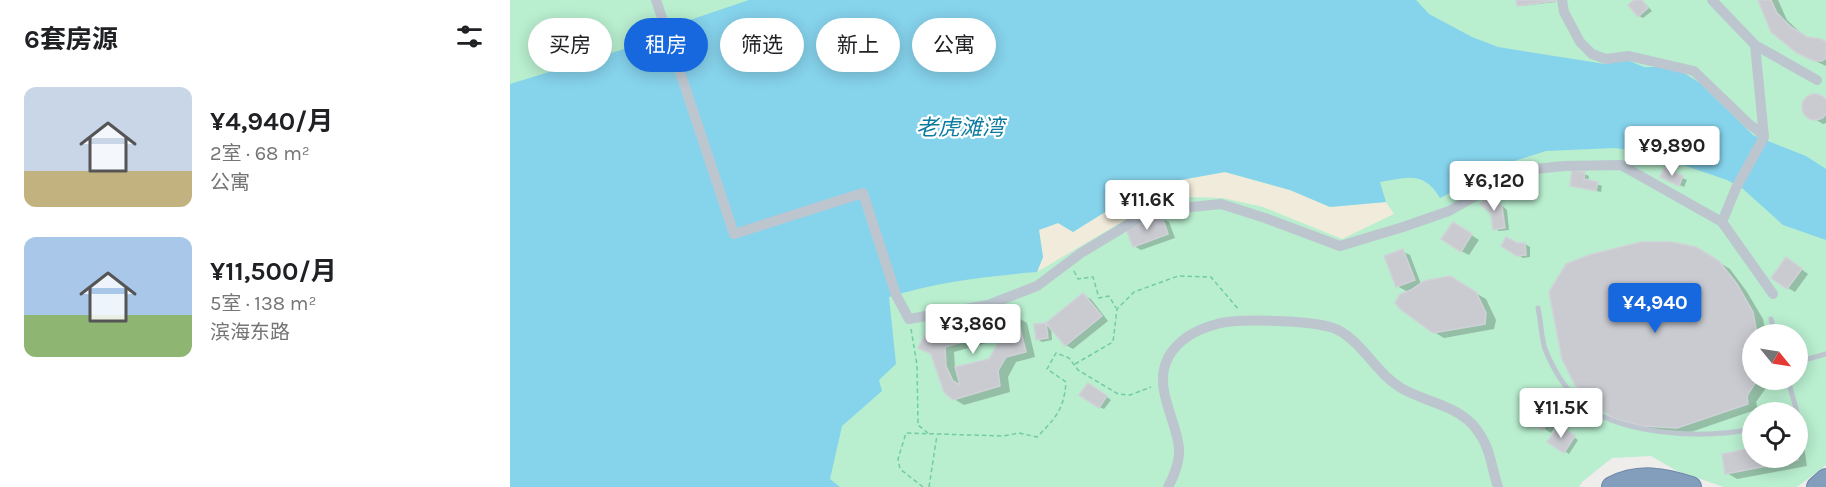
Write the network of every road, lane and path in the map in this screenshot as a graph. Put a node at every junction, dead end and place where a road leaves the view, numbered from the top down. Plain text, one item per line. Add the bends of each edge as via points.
1 (656, 0) edge
2 (1562, 0) edge
3 (1712, 0) edge
4 (1755, 45) junction
5 (1817, 80) dead end
6 (1764, 136) junction
7 (1722, 222) junction
8 (1078, 279) dead end
9 (1773, 294) dead end
10 (1539, 308) dead end
11 (1117, 309) junction
12 (909, 319) junction
13 (1771, 319) dead end
14 (1249, 322) junction
15 (1772, 324) edge
16 (1826, 354) edge
17 (1808, 360) edge
18 (1074, 365) junction
19 (1164, 386) junction
20 (1742, 430) edge
21 (928, 434) junction
22 (937, 434) junction
23 (1826, 479) edge
24 (923, 487) edge
25 (928, 487) edge
26 (1168, 487) edge
27 (1498, 487) edge
28 (1612, 487) edge
29 (1691, 487) edge
30 (1817, 487) edge

1 - 12 street via 734,234 863,193 896,295
2 - 6 street via 1580,42 1592,54 1606,59 1629,56 1694,71
3 - 4 street
4 - 5 street
4 - 6 street
6 - 7 street
7 - 9 street
7 - 12 street via 1621,165 1535,169 1449,211 1340,246 1221,204 1161,210 1139,218 1037,286 988,305
8 - 11 path via 1093,277 1099,298 1109,296
10 - 20 lane via 1545,348 1561,380 1577,400 1596,412 1644,429 1718,434
11 - 14 path via 1134,292 1178,276 1211,277
11 - 18 path via 1113,342
12 - 21 path via 917,365 918,425
13 - 15 lane
14 - 19 street via 1217,324 1186,337 1169,356 1162,373
14 - 27 street via 1313,323 1344,334 1391,381 1451,408 1472,424 1487,445
16 - 17 lane
18 - 19 path via 1118,394 1130,395 1155,385
18 - 22 path via 1069,358 1056,353 1049,363 1047,369 1066,382 1065,399 1056,417 1037,437
19 - 26 street via 1179,449 1174,478
21 - 22 path
21 - 24 path via 906,433 898,459 900,470
22 - 25 path
23 - 30 highway
28 - 29 highway via 1638,478

